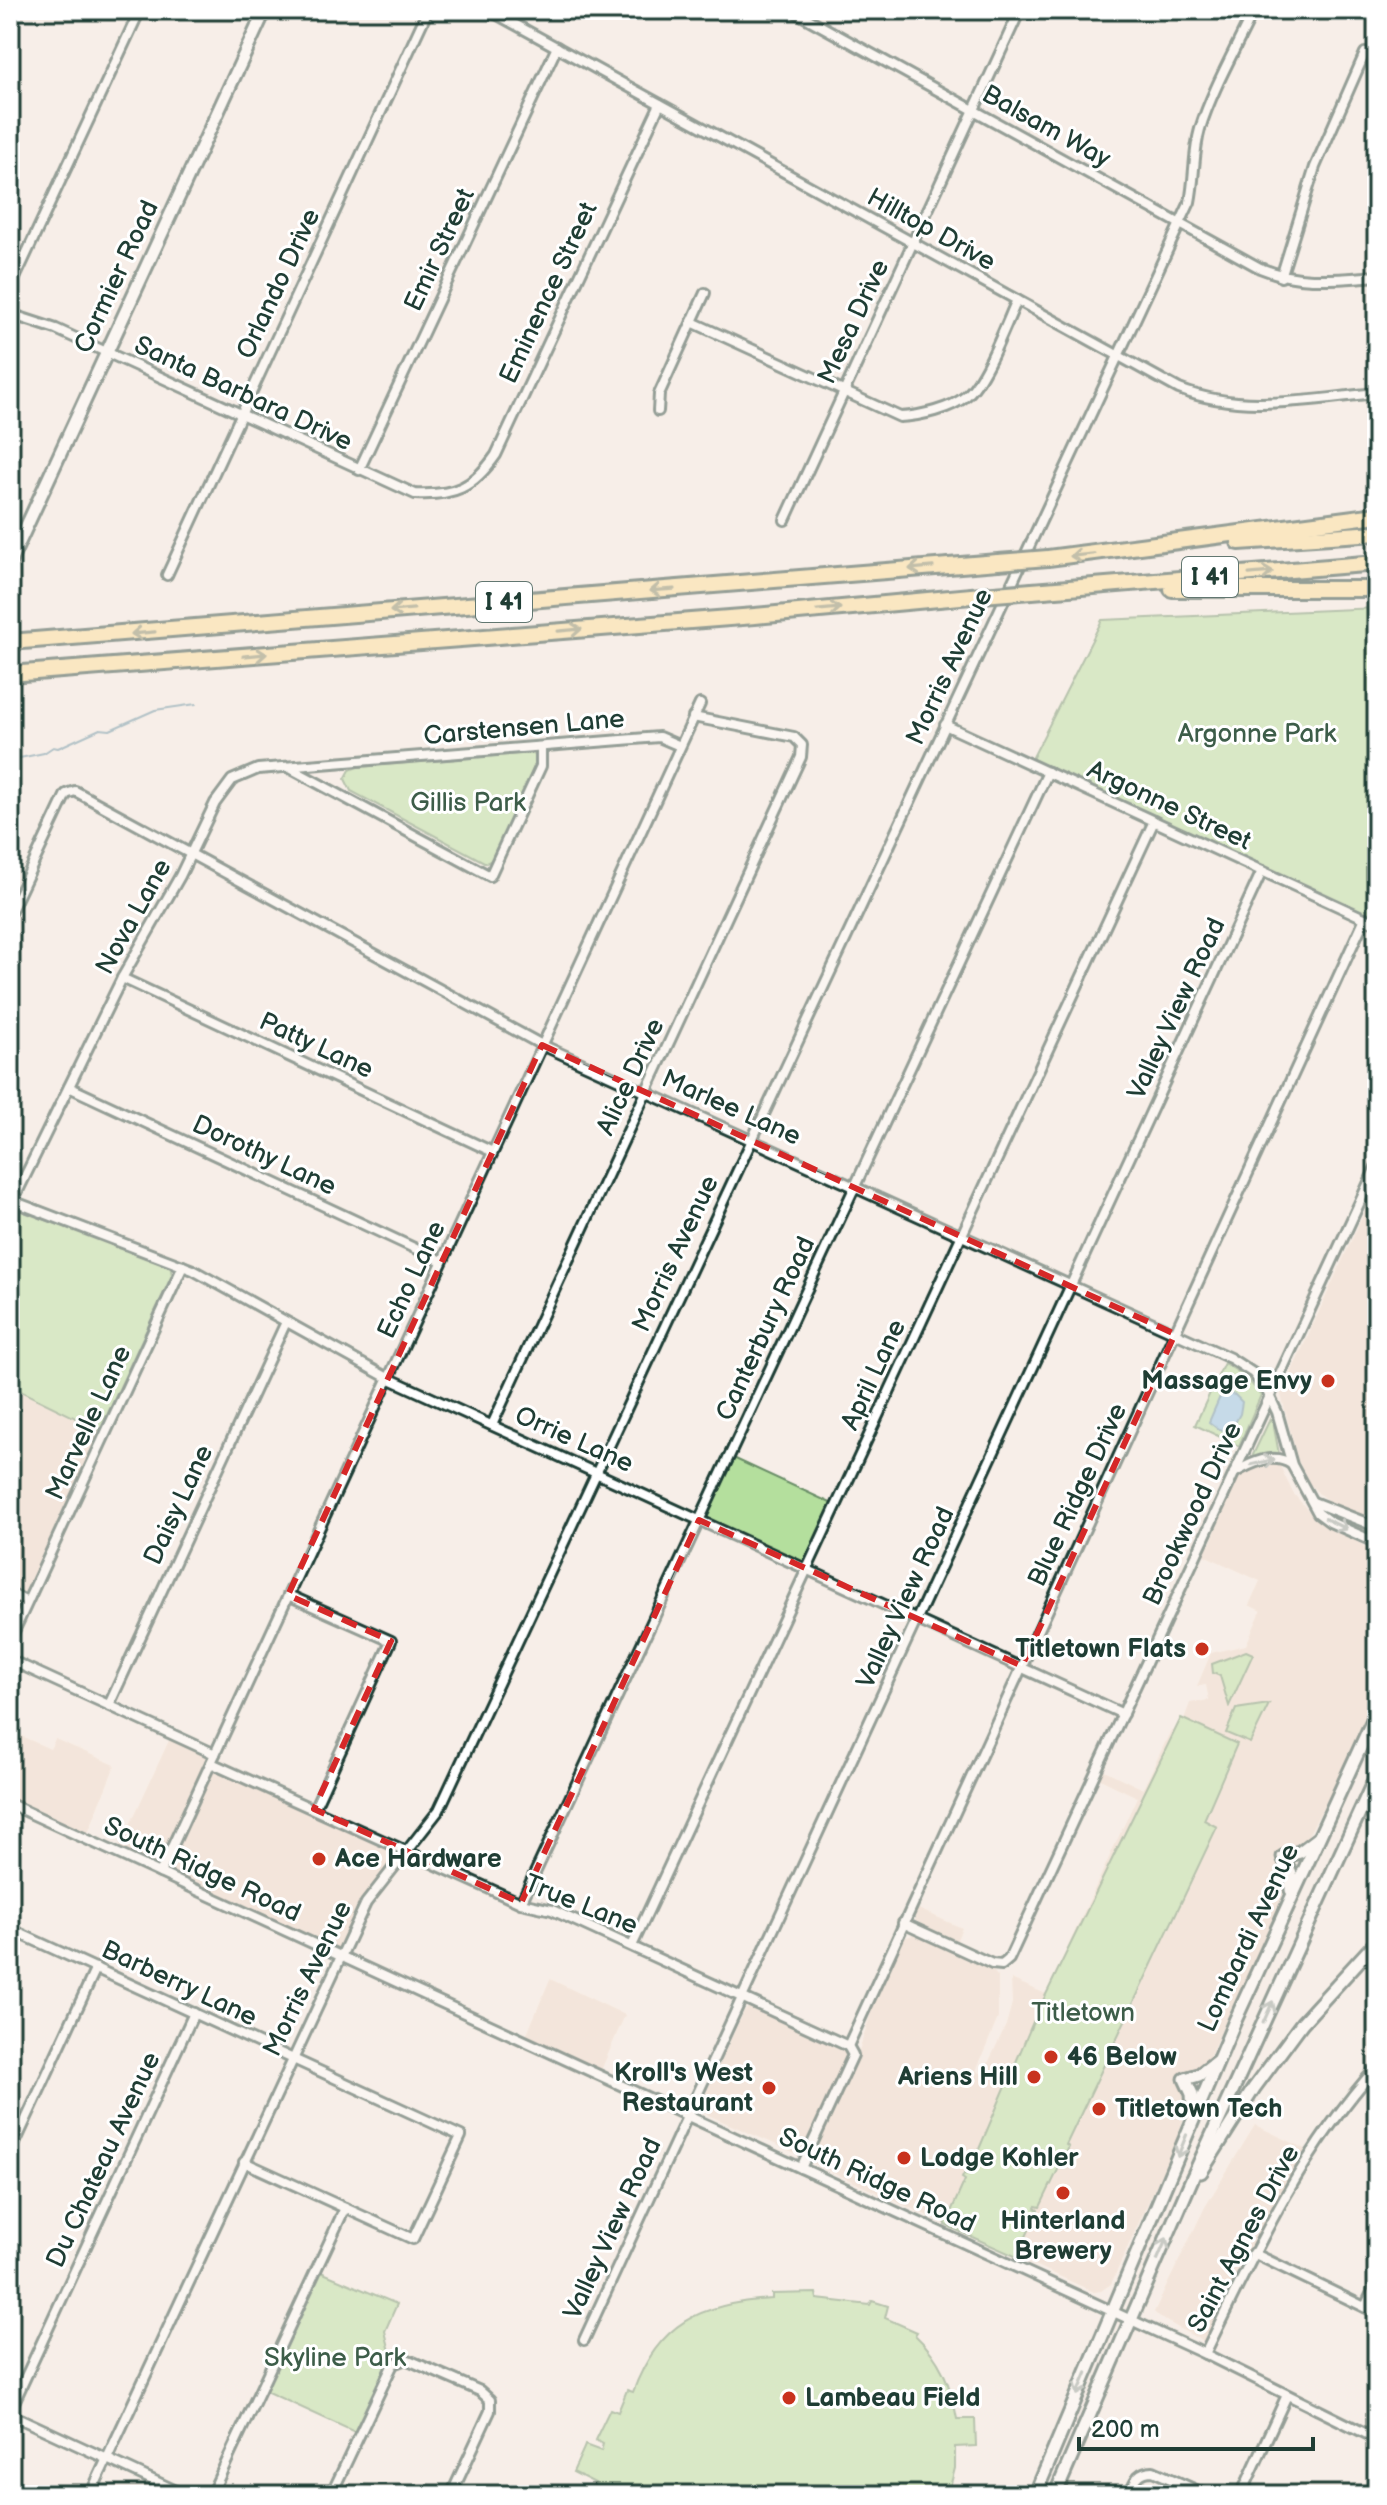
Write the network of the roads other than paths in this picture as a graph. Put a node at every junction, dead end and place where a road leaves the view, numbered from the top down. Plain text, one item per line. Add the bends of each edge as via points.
1 (15, 10) edge
2 (140, 10) edge
3 (265, 10) edge
4 (428, 10) edge
5 (489, 10) edge
6 (792, 10) edge
7 (1020, 10) edge
8 (1254, 10) edge
9 (10, 20) edge
10 (557, 47) junction
11 (1365, 53) dead end
12 (660, 104) junction
13 (974, 109) junction
14 (1180, 224) junction
15 (913, 243) junction
16 (1377, 276) edge
17 (1281, 277) junction
18 (10, 289) edge
19 (705, 293) dead end
20 (1017, 300) junction
21 (10, 314) edge
22 (692, 322) junction
23 (106, 353) junction
24 (1118, 356) junction
25 (843, 392) junction
26 (1377, 393) edge
27 (658, 411) dead end
28 (240, 415) junction
29 (359, 470) junction
30 (462, 489) joint
31 (1377, 515) edge
32 (785, 520) dead end
33 (1377, 533) edge
34 (1115, 551) junction
35 (10, 562) edge
36 (1377, 563) edge
37 (167, 575) dead end
38 (1377, 589) edge
39 (1038, 591) junction
40 (10, 642) edge
41 (10, 674) edge
42 (700, 704) dead end
43 (693, 717) junction
44 (945, 725) junction
45 (680, 746) junction
46 (541, 747) junction
47 (370, 760) joint
48 (288, 767) junction
49 (1048, 772) junction
50 (1154, 821) junction
51 (191, 854) junction
52 (1262, 871) junction
53 (10, 913) edge
54 (1365, 918) junction
55 (1377, 924) edge
56 (122, 978) junction
57 (542, 1045) junction
58 (69, 1087) junction
59 (646, 1092) junction
60 (751, 1139) junction
61 (493, 1152) junction
62 (1377, 1165) edge
63 (854, 1187) junction
64 (11, 1201) edge
65 (960, 1235) junction
66 (442, 1261) junction
67 (183, 1266) junction
68 (1072, 1286) junction
69 (286, 1322) junction
70 (1175, 1334) junction
71 (388, 1378) junction
72 (1270, 1397) junction
73 (492, 1425) junction
74 (1292, 1465) junction
75 (596, 1472) junction
76 (1234, 1473) junction
77 (1313, 1502) junction
78 (699, 1520) junction
79 (1375, 1526) edge
80 (1377, 1543) edge
81 (806, 1569) junction
82 (10, 1593) edge
83 (288, 1595) junction
84 (27, 1602) junction
85 (917, 1620) junction
86 (10, 1640) edge
87 (10, 1660) edge
88 (1022, 1666) junction
89 (109, 1705) junction
90 (1377, 1711) edge
91 (1123, 1714) junction
92 (213, 1758) junction
93 (1377, 1774) edge
94 (10, 1804) edge
95 (314, 1809) junction
96 (1319, 1837) junction
97 (407, 1852) junction
98 (160, 1873) junction
99 (521, 1903) junction
100 (1289, 1903) junction
101 (903, 1923) junction
102 (10, 1929) edge
103 (1377, 1941) edge
104 (632, 1946) junction
105 (340, 1956) junction
106 (96, 1968) junction
107 (743, 1997) junction
108 (194, 2013) junction
109 (848, 2046) junction
110 (292, 2058) junction
111 (1217, 2060) junction
112 (1377, 2067) edge
113 (688, 2116) junction
114 (1192, 2119) junction
115 (10, 2154) edge
116 (244, 2162) junction
117 (801, 2168) junction
118 (1191, 2181) junction
119 (345, 2208) junction
120 (1253, 2253) junction
121 (1377, 2282) edge
122 (1365, 2307) junction
123 (1112, 2312) junction
124 (1377, 2313) edge
125 (1131, 2321) junction
126 (584, 2340) dead end
127 (1205, 2354) junction
128 (1287, 2395) junction
129 (10, 2412) edge
130 (1377, 2439) edge
131 (107, 2459) junction
132 (90, 2495) edge
133 (185, 2495) edge
134 (211, 2495) edge
135 (331, 2495) edge
136 (451, 2495) edge
137 (1035, 2495) edge
138 (1055, 2495) edge
139 (1129, 2495) edge
140 (1207, 2495) edge
141 (1241, 2495) edge

1 - 9 street
2 - 18 street
3 - 23 main road, Cormier Road
4 - 28 street, Orlando Drive
5 - 10 street, Hilltop Drive
6 - 13 street, Balsam Way
7 - 13 street, Mesa Drive
8 - 14 street, Morris Avenue via 1201,126 1190,202
10 - 12 street, Hilltop Drive
10 - 29 street, Emir Street
11 - 17 street via 1315,167
12 - 15 street, Hilltop Drive
12 - 30 street, Eminence Street via 496,455 482,475
13 - 14 street, Balsam Way
13 - 15 street, Mesa Drive
14 - 17 street, Balsam Way
14 - 24 street, Morris Avenue
15 - 20 street, Hilltop Drive
15 - 25 street, Mesa Drive
16 - 17 street via 1312,281
19 - 22 street
20 - 24 street, Hilltop Drive
20 - 25 street via 976,386 957,402 900,417
21 - 23 street, Santa Barbara Drive
22 - 25 street
22 - 27 street via 659,394
23 - 28 street, Santa Barbara Drive
23 - 35 main road, Cormier Road
24 - 26 street, Hilltop Drive via 1179,389 1229,403
24 - 44 street, Morris Avenue
25 - 32 street, Mesa Drive
28 - 29 street, Santa Barbara Drive
28 - 37 street, Orlando Drive
29 - 30 street, Santa Barbara Drive via 415,494 439,496
31 - 34 highway
33 - 34 highway, I 41
34 -> 40 highway, I 41, bridge
39 -> 36 highway, I 41
38 - 39 highway
41 -> 39 highway, I 41, bridge
42 - 43 street, Echo Lane
43 - 45 street, Echo Lane
43 - 59 street, Alice Drive via 794,737 802,745 801,757
44 - 49 street, Argonne Street
44 - 60 street, Morris Avenue
45 - 46 street, Carstensen Lane via 659,737
45 - 57 street, Echo Lane
46 - 47 street, Carstensen Lane
46 - 48 street via 541,766 490,876
47 - 48 street, Nova Lane
48 - 51 street, Nova Lane via 258,769 232,780
49 - 50 street, Argonne Street
49 - 63 street, Canterbury Road
50 - 52 street, Argonne Street
50 - 65 street, April Lane
51 - 53 street, Marlee Lane via 75,791 66,794
51 - 56 street, Nova Lane
51 - 57 street, Marlee Lane
52 - 54 street, Argonne Street
52 - 68 street, Valley View Road
54 - 55 street, Argonne Street
54 - 70 street, Blue Ridge Drive
56 - 58 street, Nova Lane
56 - 61 street, Patty Lane
57 - 59 street, Marlee Lane
57 - 61 street, Echo Lane
58 - 64 street, Nova Lane
58 - 66 street, Dorothy Lane
59 - 60 street, Marlee Lane
59 - 73 street, Alice Drive
60 - 63 street, Marlee Lane
60 - 75 street, Morris Avenue
61 - 66 street, Echo Lane
62 - 72 street, Brookwood Drive
63 - 65 street, Marlee Lane
63 - 78 street, Canterbury Road
64 - 67 street, Orrie Lane
65 - 68 street, Marlee Lane
65 - 81 street, April Lane
66 - 71 street, Echo Lane
67 - 69 street, Orrie Lane
67 - 84 street, Marvelle Lane
68 - 70 street, Marlee Lane
68 - 85 street, Valley View Road
69 - 71 street, Orrie Lane
69 - 89 street, Daisy Lane
70 - 72 street, Marlee Lane via 1230,1358 1259,1379
70 - 88 street, Blue Ridge Drive
71 - 73 street, Orrie Lane
71 - 83 street, Echo Lane
72 - 74 street, Marlee Lane
72 - 76 street, Brookwood Drive
73 - 75 street, Orrie Lane
76 -> 74 street via 1270,1459
74 - 77 street, Marlee Lane
75 - 78 street, Orrie Lane
75 - 97 street, Morris Avenue via 439,1810
76 - 91 street, Brookwood Drive
77 - 79 street
77 -> 80 street, Marlee Lane via 1323,1518
78 - 81 street, Orrie Lane
78 - 99 street, Canterbury Road
81 - 85 street, Orrie Lane
81 - 104 street, April Lane
82 - 84 street
83 - 92 street, Echo Lane
83 - 95 street via 391,1641
84 - 86 street, Marvelle Lane
85 - 88 street, Orrie Lane
85 - 107 street, Valley View Road
87 - 89 street, True Lane
88 - 91 street, Orrie Lane
88 - 101 street, Blue Ridge Drive
89 - 92 street, True Lane
90 - 96 main road, Lombardi Avenue
91 - 101 street, Brookwood Drive via 1013,1952 1002,1965 987,1963
92 - 95 street, True Lane
92 - 98 street, Echo Lane
118 -> 93 main road, Lombardi Avenue
94 - 98 street, South Ridge Road
95 - 97 street, True Lane
96 - 100 main road, Lombardi Avenue
96 - 100 main road via 1283,1857 1291,1877
97 - 99 street, True Lane
97 - 105 street, Morris Avenue via 366,1903
98 - 105 street, South Ridge Road
99 - 104 street, True Lane via 552,1910
100 - 111 main road, Lombardi Avenue
101 - 109 street, Blue Ridge Drive
102 - 106 street, Barberry Lane
103 - 118 main road via 1302,2023
104 - 107 street, True Lane
105 - 110 street, Morris Avenue
105 - 113 street, South Ridge Road
106 - 108 street, Barberry Lane
106 - 115 street
107 - 109 street, True Lane
107 - 113 street, Valley View Road
108 - 110 street, Barberry Lane
108 - 129 street, Du Chateau Avenue
109 - 117 street, Blue Ridge Drive via 853,2055
110 - 116 street, Morris Avenue
110 - 119 street, Barberry Lane via 461,2136 413,2239
111 - 114 main road, Lombardi Avenue
111 - 114 main road via 1185,2079
112 - 120 street, Saint Agnes Drive via 1315,2147
113 - 117 street, South Ridge Road
113 - 126 street, Valley View Road
114 -> 123 main road, Lombardi Avenue
116 - 119 street
116 - 131 street, Morris Avenue
117 - 123 street, South Ridge Road
125 -> 118 main road, Lombardi Avenue
119 - 134 street
120 - 122 street
120 - 127 street, Saint Agnes Drive
121 - 122 street
122 - 124 street
123 - 125 street, South Ridge Road
123 -> 137 main road, Lombardi Avenue
125 - 127 street, South Ridge Road
125 - 138 main road, Lombardi Avenue
127 - 128 street, South Ridge Road
128 - 130 street, South Ridge Road
128 - 141 street
129 - 131 street
131 - 132 street, Morris Avenue
131 - 133 street
135 - 136 street via 393,2364 400,2360 480,2391 490,2400 490,2411
139 - 140 street via 1145,2471

